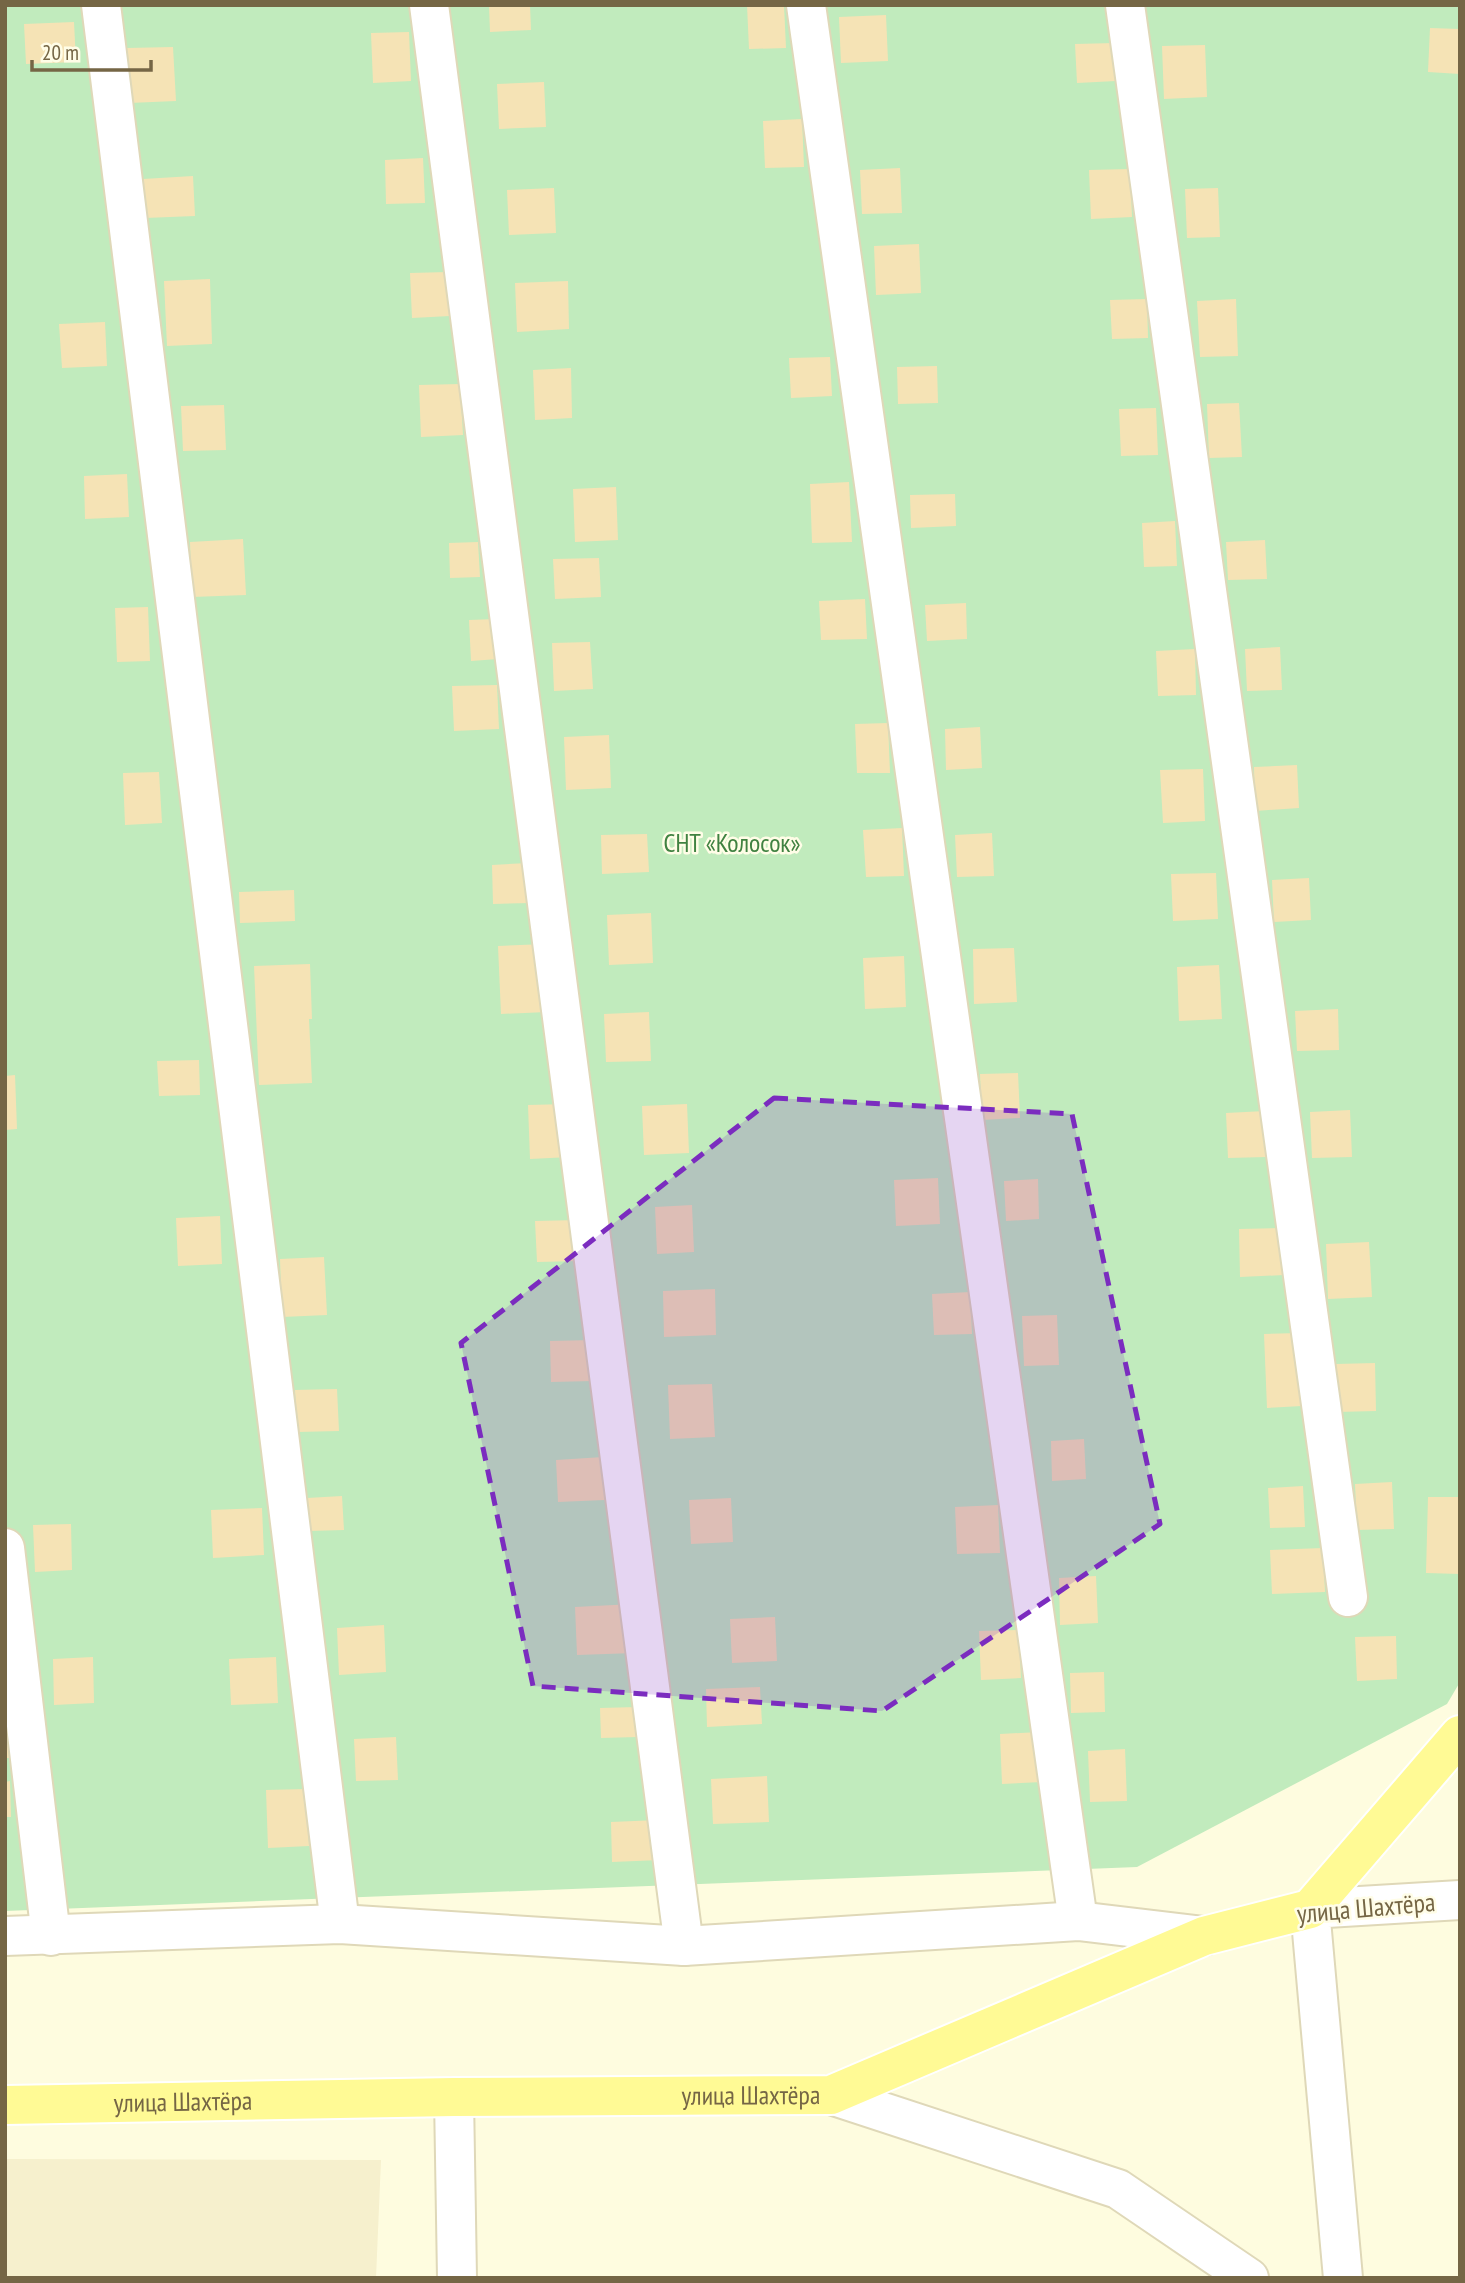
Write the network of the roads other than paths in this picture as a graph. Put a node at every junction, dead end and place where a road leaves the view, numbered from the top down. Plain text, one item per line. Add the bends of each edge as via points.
1 (101, 5) edge
2 (429, 5) edge
3 (806, 5) edge
4 (1125, 5) edge
5 (5, 1548) edge
6 (1348, 1597) dead end
7 (1460, 1735) edge
8 (1460, 1900) edge
9 (1310, 1909) junction
10 (1078, 1921) junction
11 (340, 1924) junction
12 (5, 1936) edge
13 (51, 1936) junction
14 (1204, 1936) junction
15 (684, 1946) junction
16 (831, 2095) junction
17 (454, 2097) junction
18 (5, 2105) edge
19 (457, 2278) edge
20 (1249, 2278) edge
21 (1343, 2278) edge

1 - 11 street
2 - 15 street
3 - 10 street
4 - 6 street
5 - 13 street
7 - 9 main road
8 - 9 street, улица Шахтёра
9 - 14 main road, улица Шахтёра
9 - 21 street
10 - 14 street
10 - 15 street
11 - 13 street
11 - 15 street
12 - 13 street
14 - 16 main road, улица Шахтёра
16 - 17 main road, улица Шахтёра
16 - 20 street via 1118,2189
17 - 18 main road, улица Шахтёра
17 - 19 street

